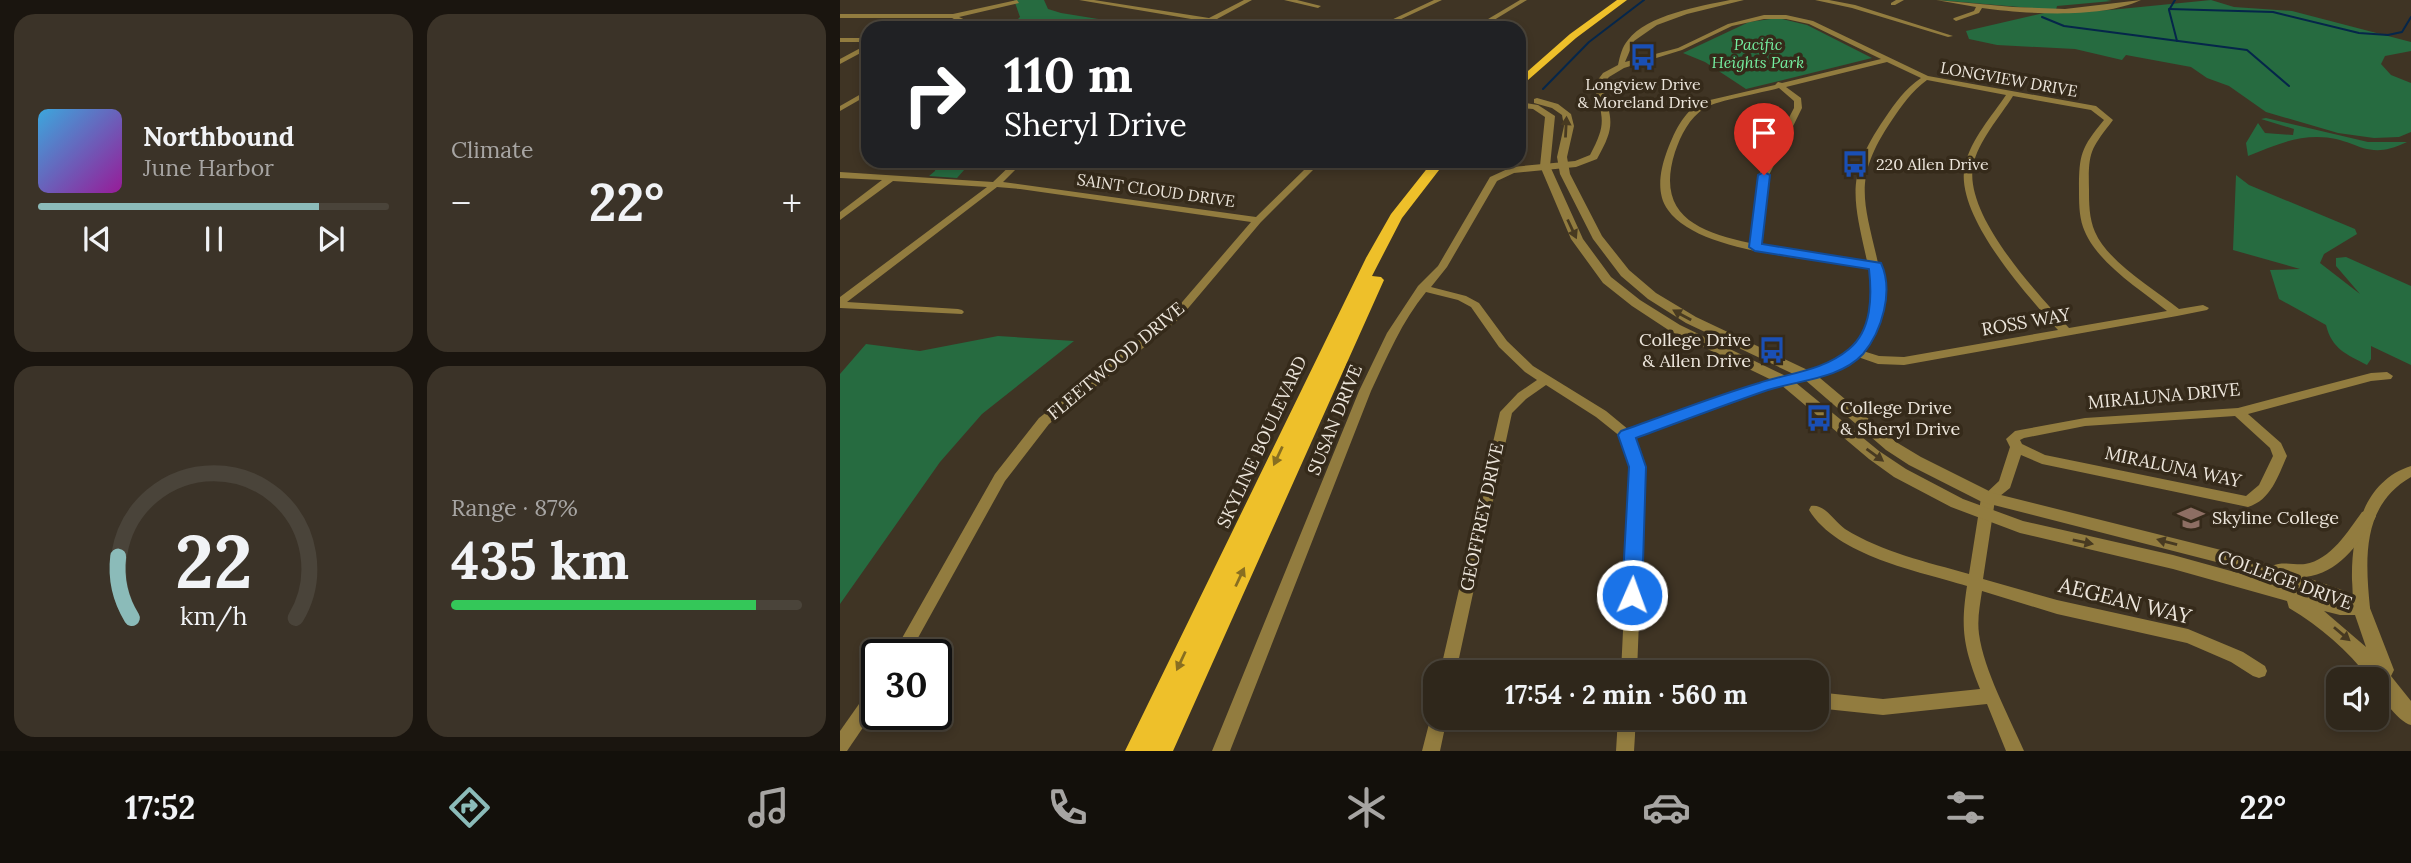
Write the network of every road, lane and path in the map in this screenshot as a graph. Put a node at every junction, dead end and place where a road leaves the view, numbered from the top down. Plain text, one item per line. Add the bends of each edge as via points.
1 (1082, 0) edge
2 (1249, 0) edge
3 (1287, 0) edge
4 (1439, 0) edge
5 (1524, 0) edge
6 (1610, 0) edge
7 (1623, 0) edge
8 (1741, 0) edge
9 (1818, 0) edge
10 (1901, 0) edge
11 (1939, 0) edge
12 (2138, 0) edge
13 (1017, 2) dead end
14 (989, 3) edge
15 (1893, 5) dead end
16 (1318, 6) dead end
17 (1980, 6) junction
18 (840, 16) edge
19 (953, 16) junction
20 (1956, 19) dead end
21 (967, 21) edge
22 (1209, 21) joint
23 (1392, 21) edge
24 (1488, 21) edge
25 (1950, 36) dead end
26 (840, 40) edge
27 (861, 40) edge
28 (861, 51) edge
29 (1626, 53) junction
30 (1644, 60) junction
31 (1886, 60) junction
32 (840, 62) edge
33 (1526, 63) edge
34 (1621, 66) junction
35 (1926, 78) junction
36 (1526, 79) edge
37 (1777, 84) junction
38 (2010, 95) junction
39 (861, 96) edge
40 (1526, 100) edge
41 (1526, 106) edge
42 (840, 109) edge
43 (1553, 166) junction
44 (1013, 168) edge
45 (1310, 168) edge
46 (1434, 168) edge
47 (1448, 168) edge
48 (840, 175) edge
49 (891, 178) junction
50 (996, 184) junction
51 (840, 217) edge
52 (1258, 220) junction
53 (1755, 247) junction
54 (1876, 266) junction
55 (1422, 288) junction
56 (840, 304) edge
57 (2203, 308) dead end
58 (958, 312) dead end
59 (2177, 313) junction
60 (2066, 332) junction
61 (1856, 352) junction
62 (1809, 376) junction
63 (2387, 376) dead end
64 (1545, 380) junction
65 (1785, 381) junction
66 (2238, 412) junction
67 (1627, 435) junction
68 (2017, 447) junction
69 (2411, 471) edge
70 (1987, 507) junction
71 (1816, 510) dead end
72 (2368, 516) junction
73 (2232, 560) junction
74 (1975, 582) junction
75 (2238, 582) junction
76 (2362, 608) junction
77 (909, 639) edge
78 (1451, 660) edge
79 (1629, 660) edge
80 (2259, 671) dead end
81 (1991, 696) junction
82 (1829, 702) edge
83 (861, 715) edge
84 (2410, 717) edge
85 (1435, 730) edge
86 (1626, 730) edge
87 (840, 746) edge
88 (1138, 751) edge
89 (1160, 751) edge
90 (1221, 751) edge
91 (1431, 751) edge
92 (1625, 751) edge
93 (2015, 751) edge

1 - 22 street
2 - 22 street
3 - 16 street
4 - 23 street
5 - 24 street
6 - 33 main road
7 - 36 main road
8 - 29 street via 1652,25 1632,38
9 - 25 street
10 - 15 street
11 - 17 street
12 - 17 street via 2045,10
13 - 14 street
14 - 19 street
17 - 20 street via 1977,12
18 - 19 street
19 - 21 street
26 - 27 street
28 - 32 street
29 - 30 street
29 - 34 street
30 - 31 street, LONGVIEW DRIVE via 1730,25 1764,17 1811,22
30 - 34 street, LONGVIEW DRIVE
31 - 35 street, LONGVIEW DRIVE
31 - 37 street
34 - 43 street via 1598,85 1607,128 1594,157 1584,163
35 - 38 street, LONGVIEW DRIVE
35 - 54 street via 1889,118 1863,164 1859,200
37 - 53 street via 1798,100 1798,108 1764,175
37 - 53 street via 1721,98 1692,113 1676,134 1662,188 1671,209 1690,226 1707,236
38 - 59 street, LONGVIEW DRIVE via 2076,104 2106,115 2109,120 2089,140 2084,156 2084,212 2092,236 2113,260
38 - 60 street via 1968,168 1973,201 2018,278
39 - 42 street
43 -> 40 street via 1569,126 1566,114 1555,106
41 - 43 street, COLLEGE DRIVE via 1550,116
43 - 55 street, SUSAN DRIVE via 1512,170 1493,179 1442,267
62 -> 43 street, COLLEGE DRIVE via 1691,320 1637,285 1604,249
43 -> 65 street, COLLEGE DRIVE via 1577,239 1614,285 1675,328
44 - 50 street
45 - 52 street, FLEETWOOD DRIVE
46 -> 88 main road, SKYLINE BOULEVARD via 1396,217 1373,258
89 -> 47 main road, SKYLINE BOULEVARD via 1382,266 1412,214
48 - 49 street, SAINT CLOUD DRIVE
49 - 50 street, SAINT CLOUD DRIVE
49 - 51 street
50 - 52 street, SAINT CLOUD DRIVE
50 - 56 street
52 - 77 street, FLEETWOOD DRIVE via 1175,317 1044,421 1000,478
53 - 54 street
54 - 61 street via 1879,299 1866,339
55 - 64 street via 1475,305 1515,357
55 - 90 street, SUSAN DRIVE via 1393,332 1365,391
56 - 58 street
57 - 59 street, ROSS WAY
59 - 60 street, ROSS WAY
60 - 61 street, ROSS WAY via 1904,361 1878,360
61 - 62 street
62 - 65 street
62 - 70 street, COLLEGE DRIVE via 1899,451
63 - 66 street, MIRALUNA DRIVE
64 - 67 street
64 - 78 street, GEOFFREY DRIVE via 1506,412
65 - 67 street
65 -> 70 street, COLLEGE DRIVE via 1882,461 1927,488
66 - 68 street, MIRALUNA DRIVE via 2085,422 2020,434 2013,439
66 - 68 street, MIRALUNA WAY via 2276,446 2280,456 2263,491 2248,502 2042,459
67 - 79 street via 1637,467
68 - 70 street via 2005,484
69 - 72 street via 2390,484
73 -> 70 street, COLLEGE DRIVE
70 - 74 street
70 -> 75 street, COLLEGE DRIVE via 2020,527
71 - 74 street via 1838,532 1878,551
72 - 73 street via 2335,560 2322,567 2283,571
72 - 76 street via 2361,541
73 - 76 street, COLLEGE DRIVE
74 - 80 street, AEGEAN WAY via 2199,641 2234,654
74 - 81 street via 1971,635
75 - 76 street, COLLEGE DRIVE via 2340,608
75 -> 84 street via 2293,602 2335,627 2371,663
76 - 84 street via 2386,674
81 - 82 street via 1883,707
81 - 93 street
83 - 87 street
85 - 91 street
86 - 92 street

